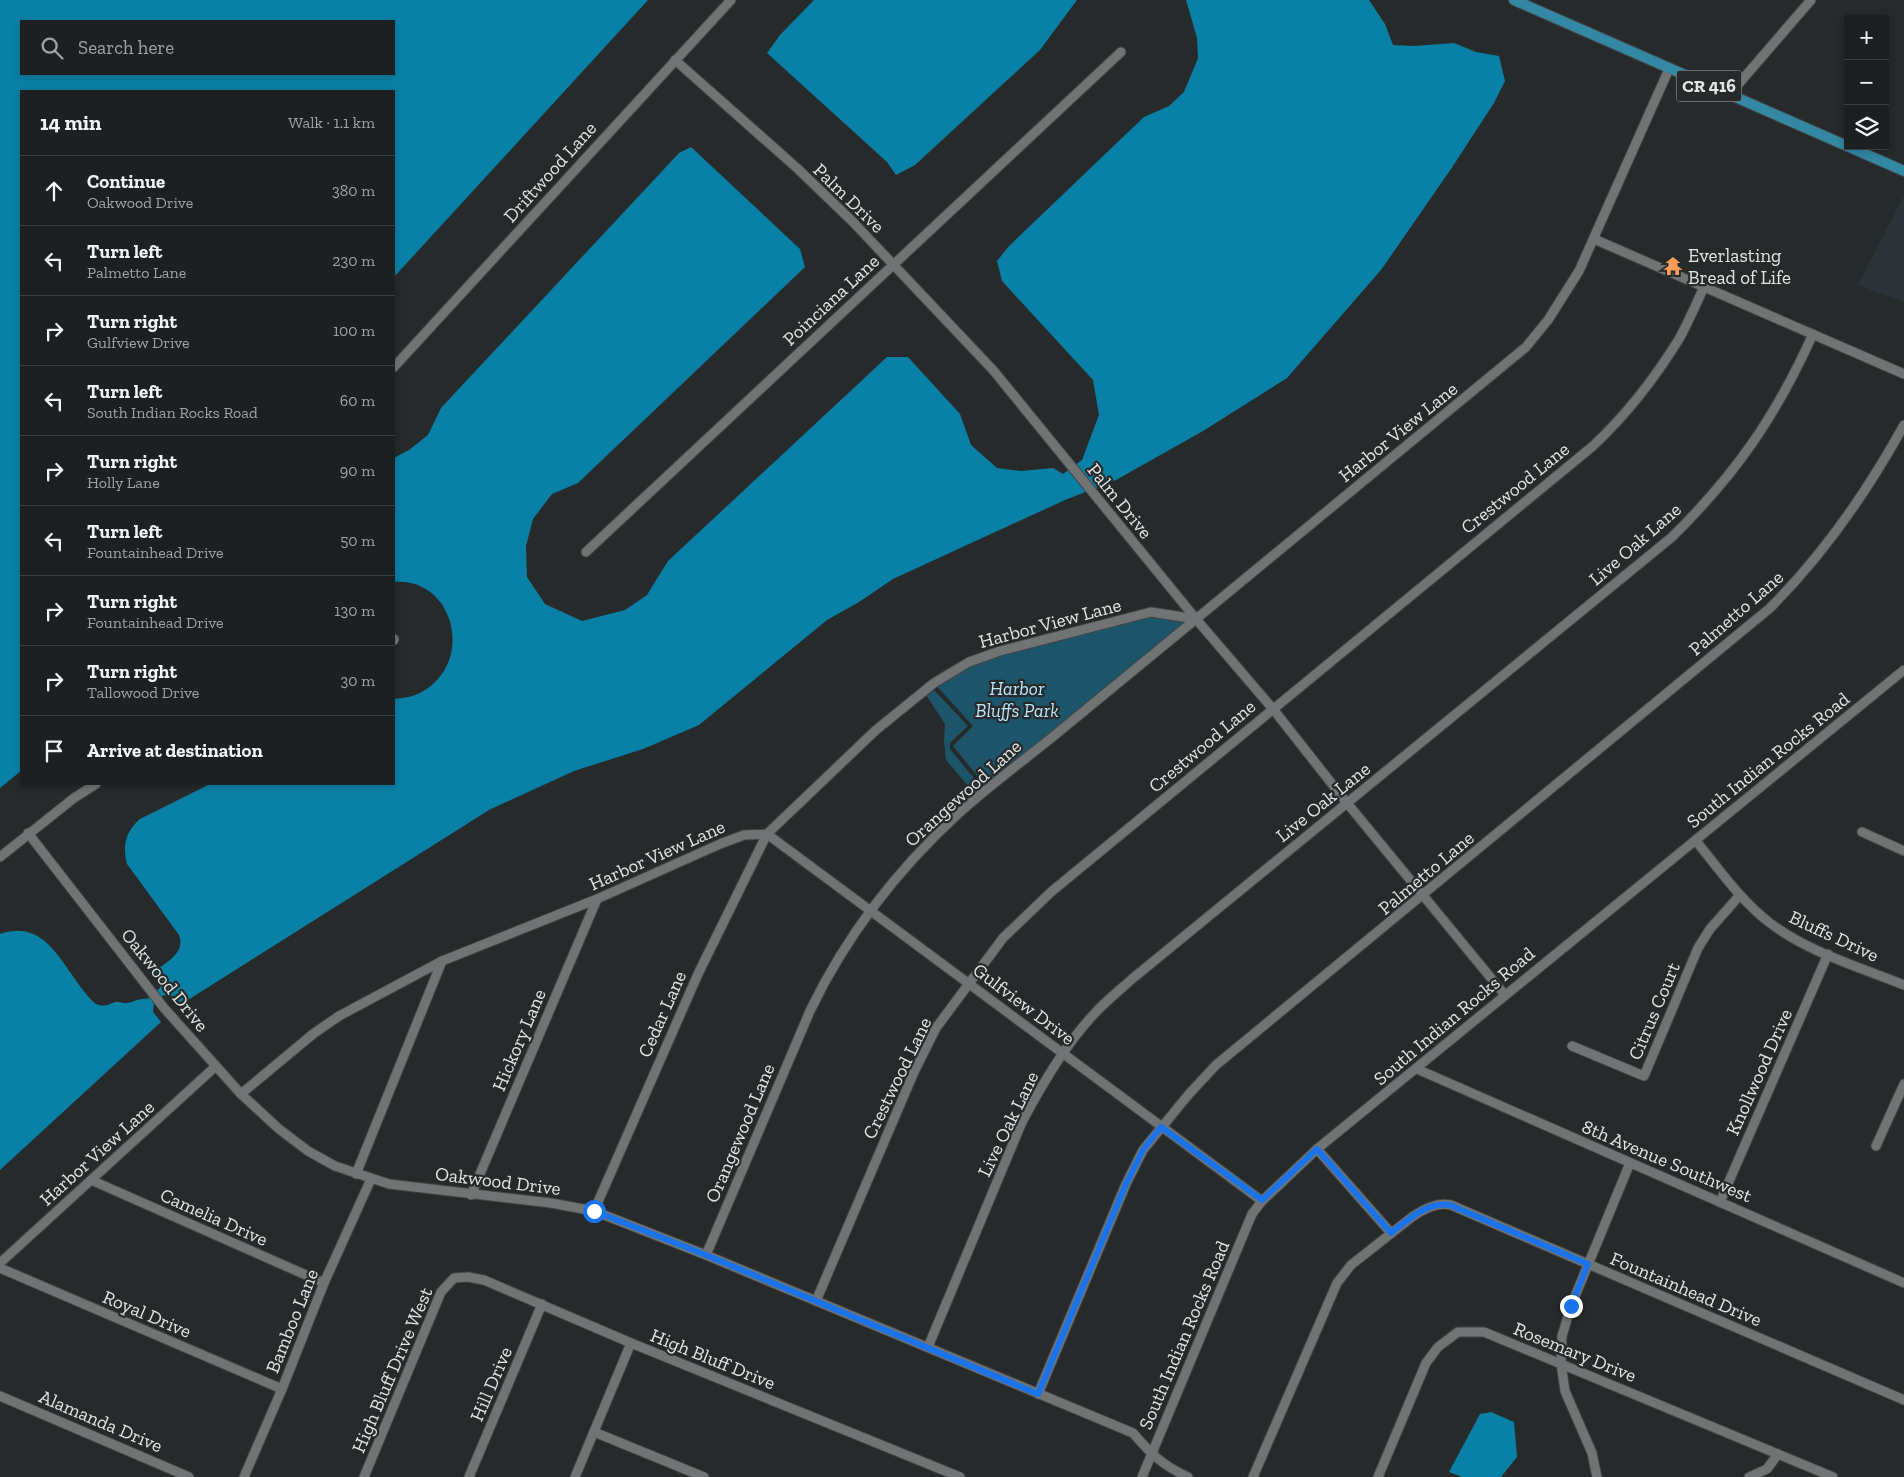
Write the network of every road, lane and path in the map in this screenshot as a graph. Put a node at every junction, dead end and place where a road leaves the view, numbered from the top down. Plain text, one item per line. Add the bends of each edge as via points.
1 (731, 0) edge
2 (1514, 0) edge
3 (1811, 0) edge
4 (1121, 52) dead end
5 (675, 60) junction
6 (1669, 68) junction
7 (1729, 95) junction
8 (1904, 171) edge
9 (1594, 239) junction
10 (893, 264) junction
11 (1704, 287) junction
12 (1813, 334) junction
13 (395, 366) edge
14 (1904, 374) edge
15 (1904, 425) edge
16 (586, 552) dead end
17 (1196, 619) junction
18 (1904, 670) edge
19 (1273, 709) junction
20 (94, 785) edge
21 (1347, 803) junction
22 (1862, 832) dead end
23 (28, 833) junction
24 (767, 834) junction
25 (1696, 840) junction
26 (1904, 851) edge
27 (0, 858) edge
28 (1423, 896) junction
29 (1740, 896) junction
30 (597, 899) junction
31 (871, 911) junction
32 (1828, 954) junction
33 (442, 961) junction
34 (968, 983) junction
35 (1904, 985) edge
36 (1505, 995) junction
37 (1572, 1046) dead end
38 (1062, 1053) junction
39 (216, 1066) junction
40 (1417, 1069) junction
41 (1904, 1084) edge
42 (241, 1094) junction
43 (1161, 1127) junction
44 (1876, 1146) dead end
45 (1317, 1149) junction
46 (1630, 1163) junction
47 (356, 1174) junction
48 (371, 1179) junction
49 (91, 1180) junction
50 (471, 1195) junction
51 (1262, 1200) junction
52 (1720, 1202) junction
53 (594, 1211) junction
54 (1391, 1233) junction
55 (706, 1255) junction
56 (0, 1263) edge
57 (1588, 1264) junction
58 (0, 1268) edge
59 (454, 1278) joint
60 (324, 1283) junction
61 (1904, 1283) edge
62 (816, 1301) junction
63 (542, 1304) junction
64 (631, 1343) junction
65 (928, 1347) junction
66 (1561, 1363) junction
67 (282, 1389) junction
68 (1038, 1394) junction
69 (0, 1396) edge
70 (1904, 1400) edge
71 (594, 1432) junction
72 (1152, 1454) junction
73 (1778, 1454) junction
74 (189, 1477) edge
75 (244, 1477) edge
76 (364, 1477) edge
77 (469, 1477) edge
78 (575, 1477) edge
79 (704, 1477) edge
80 (960, 1477) edge
81 (1142, 1477) edge
82 (1188, 1477) edge
83 (1253, 1477) edge
84 (1378, 1477) edge
85 (1597, 1477) edge
86 (1749, 1477) edge
87 (1833, 1477) edge

1 - 5 street, Driftwood Lane
2 - 6 main road, CR 416
3 - 7 street
4 - 10 street, Poinciana Lane
5 - 10 street, Palm Drive via 804,176
5 - 13 street, Driftwood Lane
6 - 7 main road, CR 416
6 - 9 street, Harbor View Lane
7 - 8 main road, CR 416
9 - 11 street
9 - 17 street, Harbor View Lane via 1565,296 1526,348
10 - 16 street, Poinciana Lane
10 - 17 street, Palm Drive via 993,370
11 - 12 street
11 - 19 street, Crestwood Lane via 1680,337 1656,375 1611,429
12 - 14 street
12 - 21 street, Live Oak Lane via 1758,437 1704,506 1672,537
15 - 28 street, Palmetto Lane via 1878,472 1800,579 1770,608
17 - 19 street, Palm Drive
17 - 24 street, Harbor View Lane via 1152,612 969,662 934,683 876,730
17 - 31 street, Orangewood Lane via 960,812 905,868
18 - 25 street, South Indian Rocks Road
19 - 21 street, Palm Drive
19 - 34 street, Crestwood Lane via 1051,892 1003,938
20 - 23 street
21 - 28 street, Palm Drive
21 - 38 street, Live Oak Lane via 1132,979 1095,1013
22 - 26 street
23 - 27 street
23 - 39 street, Oakwood Drive via 164,1008
24 - 30 street, Harbor View Lane via 744,835 720,844
24 - 31 street, Gulfview Drive
24 - 53 street, Cedar Lane via 698,974
25 - 29 street, Bluffs Drive
25 - 36 street, South Indian Rocks Road
28 - 36 street, Palm Drive
28 - 43 street, Palmetto Lane via 1216,1065
29 - 32 street, Bluffs Drive via 1788,936
29 - 37 street, Citrus Court via 1710,929 1698,948 1644,1076
30 - 33 street, Harbor View Lane
30 - 50 street, Hickory Lane
31 - 34 street, Gulfview Drive
31 - 55 street, Orangewood Lane via 837,960 810,1011
32 - 35 street, Bluffs Drive
32 - 52 street, Knollwood Drive
33 - 42 street, Harbor View Lane via 339,1016
33 - 47 street
34 - 38 street, Gulfview Drive
34 - 62 street, Crestwood Lane via 936,1028 914,1072
36 - 40 street, South Indian Rocks Road
38 - 43 street, Gulfview Drive
38 - 65 street, Live Oak Lane via 1022,1122
39 - 42 street, Oakwood Drive
39 - 49 street, Harbor View Lane
40 - 45 street, South Indian Rocks Road
40 - 46 street, 8th Avenue Southwest
41 - 44 street
42 - 47 street, Oakwood Drive via 308,1151
43 - 51 street, Gulfview Drive
43 - 68 street, Palmetto Lane via 1143,1150 1126,1184
45 - 51 street, South Indian Rocks Road
45 - 54 street
46 - 52 street, 8th Avenue Southwest
46 - 57 street
47 - 48 street, Oakwood Drive
48 - 50 street, Oakwood Drive
48 - 60 street, Bamboo Lane
49 - 56 street, Harbor View Lane
49 - 60 street, Camelia Drive
50 - 53 street, Oakwood Drive
51 - 72 street, South Indian Rocks Road via 1252,1214
52 - 61 street, 8th Avenue Southwest
53 - 55 street, Oakwood Drive
54 - 57 street, Fountainhead Drive via 1422,1210 1441,1203
54 - 83 street, Fountainhead Drive via 1351,1265 1337,1284
55 - 62 street, Oakwood Drive
57 - 66 street via 1562,1336
57 - 70 street, Fountainhead Drive
58 - 67 street, Royal Drive
59 - 63 street, High Bluff Drive via 484,1280
59 - 76 street, High Bluff Drive West via 441,1292
60 - 67 street, Bamboo Lane
62 - 65 street, Oakwood Drive
63 - 64 street, High Bluff Drive
63 - 77 street, Hill Drive
64 - 71 street
64 - 80 street, High Bluff Drive
65 - 68 street, Oakwood Drive
66 - 73 street, Rosemary Drive
66 - 84 street, Rosemary Drive via 1484,1332 1458,1332 1447,1338 1426,1363
66 - 85 street via 1565,1391 1592,1453
67 - 75 street, Bamboo Lane
68 - 72 street, Oakwood Drive via 1133,1433
69 - 74 street, Alamanda Drive
71 - 78 street
71 - 79 street
72 - 81 street, South Indian Rocks Road
72 - 82 street, Oakwood Drive via 1170,1469
73 - 86 street via 1767,1469
73 - 87 street, Rosemary Drive

